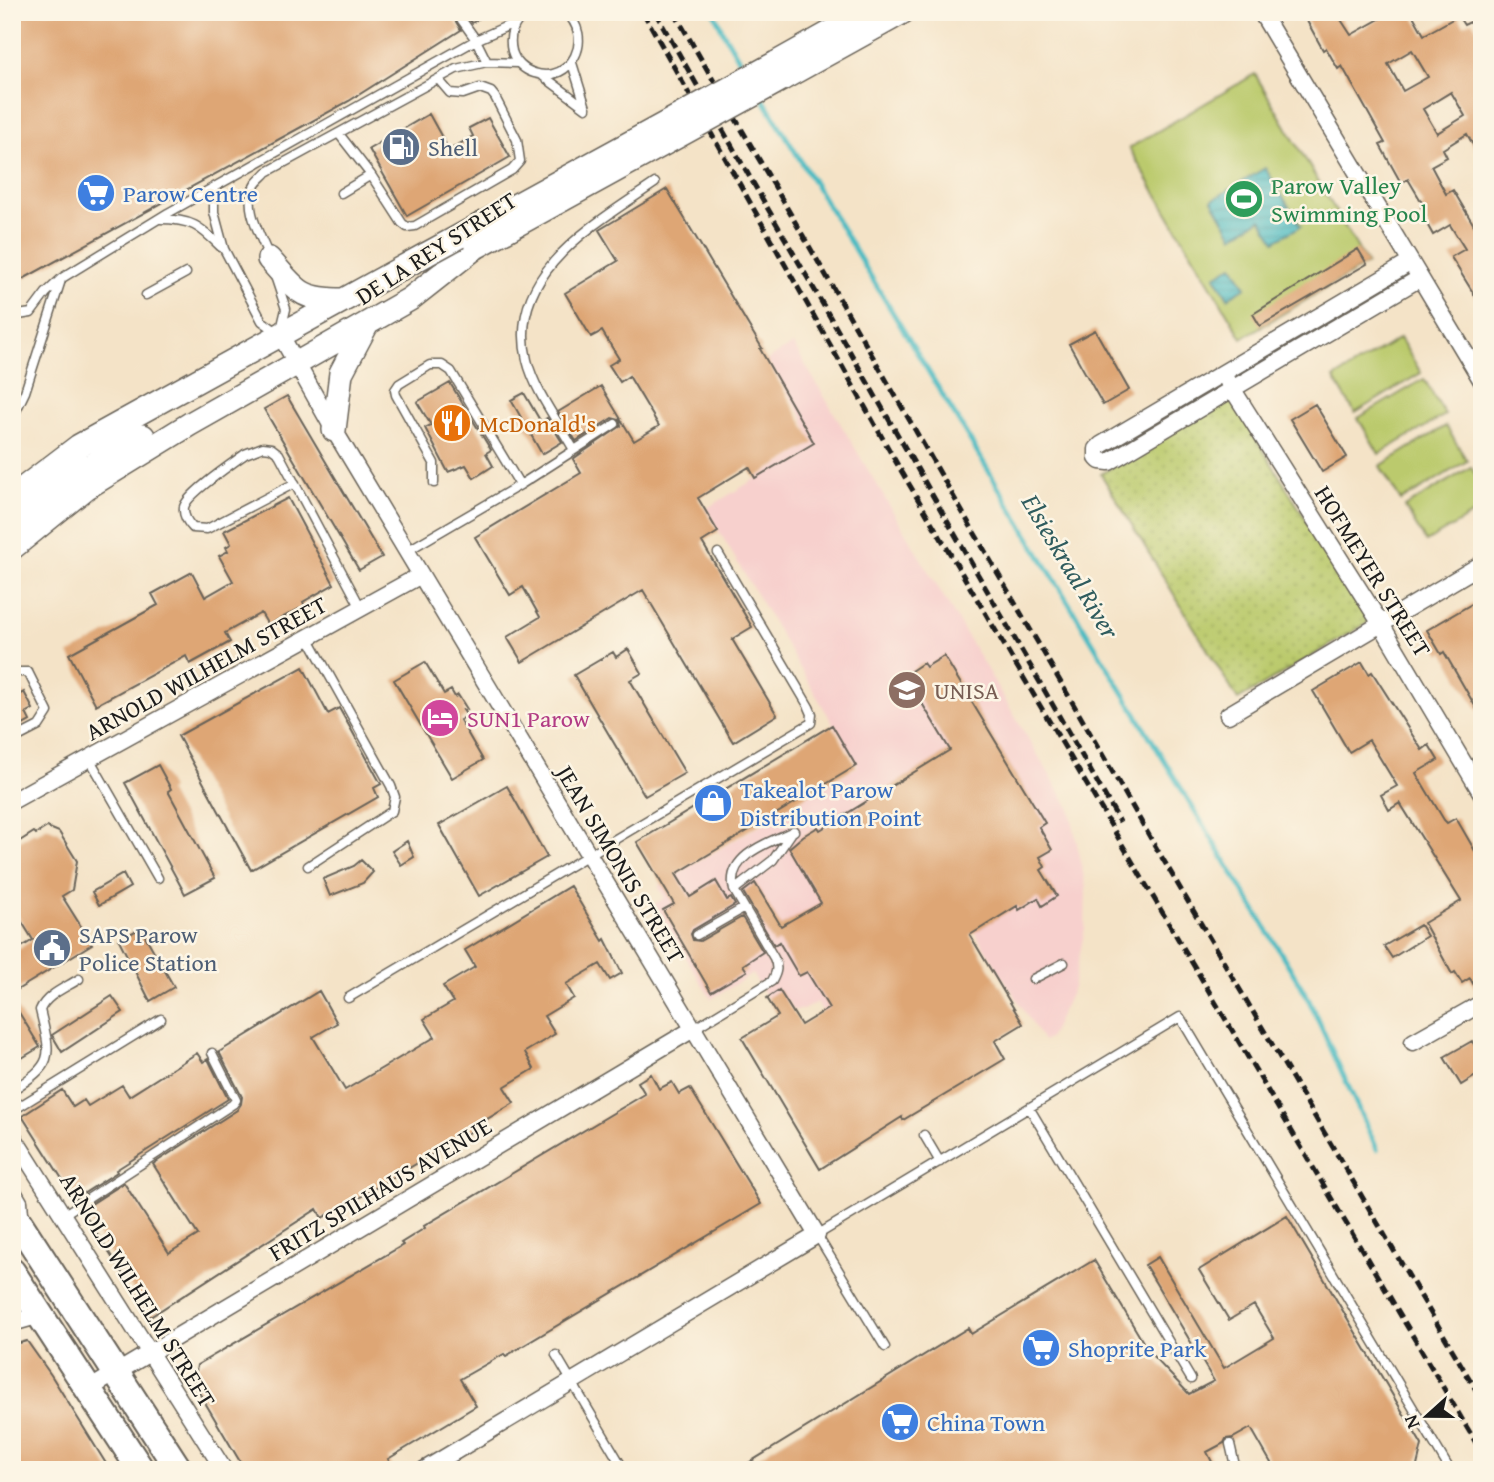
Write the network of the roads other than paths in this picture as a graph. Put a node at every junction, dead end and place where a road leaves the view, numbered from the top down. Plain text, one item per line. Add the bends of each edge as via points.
1 (456, 12) edge
2 (526, 12) edge
3 (565, 12) edge
4 (575, 12) edge
5 (867, 12) edge
6 (902, 12) edge
7 (1261, 12) edge
8 (516, 22) junction
9 (579, 33) junction
10 (476, 40) junction
11 (487, 62) junction
12 (572, 62) junction
13 (518, 63) junction
14 (779, 71) junction
15 (543, 76) junction
16 (438, 79) junction
17 (339, 134) junction
18 (371, 175) junction
19 (655, 183) dead end
20 (214, 188) junction
21 (341, 192) dead end
22 (160, 219) junction
23 (224, 249) junction
24 (269, 259) junction
25 (1410, 262) junction
26 (186, 273) dead end
27 (62, 278) junction
28 (1420, 278) junction
29 (146, 295) dead end
30 (343, 300) junction
31 (12, 316) edge
32 (368, 324) junction
33 (280, 334) junction
34 (1285, 336) junction
35 (1294, 352) junction
36 (295, 363) junction
37 (1223, 373) junction
38 (1482, 381) edge
39 (1232, 389) junction
40 (12, 419) edge
41 (190, 424) junction
42 (615, 424) dead end
43 (334, 430) junction
44 (574, 450) junction
45 (295, 483) junction
46 (434, 483) dead end
47 (520, 485) junction
48 (12, 497) edge
49 (12, 521) edge
50 (12, 548) edge
51 (407, 551) junction
52 (718, 553) dead end
53 (1482, 564) edge
54 (421, 575) junction
55 (361, 608) junction
56 (1381, 624) junction
57 (308, 637) junction
58 (12, 672) edge
59 (1228, 715) dead end
60 (12, 740) edge
61 (89, 758) junction
62 (1482, 794) edge
63 (12, 801) edge
64 (589, 854) junction
65 (308, 866) dead end
66 (158, 878) dead end
67 (734, 890) junction
68 (744, 908) junction
69 (697, 935) dead end
70 (1064, 962) dead end
71 (79, 979) dead end
72 (1033, 979) dead end
73 (348, 998) dead end
74 (1482, 1003) edge
75 (161, 1019) dead end
76 (695, 1028) junction
77 (1413, 1042) dead end
78 (212, 1053) dead end
79 (12, 1090) edge
80 (1030, 1109) junction
81 (12, 1111) edge
82 (12, 1135) edge
83 (924, 1135) dead end
84 (940, 1162) junction
85 (12, 1182) edge
86 (63, 1215) junction
87 (18, 1221) edge
88 (817, 1235) junction
89 (12, 1272) edge
90 (40, 1315) junction
91 (12, 1323) edge
92 (885, 1347) dead end
93 (150, 1352) junction
94 (556, 1355) dead end
95 (116, 1373) junction
96 (1191, 1379) dead end
97 (571, 1382) junction
98 (89, 1389) junction
99 (1230, 1444) dead end
100 (141, 1470) edge
101 (179, 1470) edge
102 (225, 1470) edge
103 (424, 1470) edge
104 (624, 1470) edge
105 (1236, 1470) edge
106 (1450, 1470) edge

1 - 10 lane
2 - 8 lane
3 - 9 lane
4 - 9 lane
5 - 14 main road, DE LA REY STREET
6 - 14 main road, DE LA REY STREET
7 - 25 street
8 - 10 lane
8 - 13 lane via 510,44
9 - 12 lane via 580,45
10 - 11 lane
10 - 20 lane
11 - 13 lane
11 - 16 lane via 456,69
12 - 15 lane
12 - 15 lane via 586,108
13 - 15 lane
14 - 30 main road, DE LA REY STREET, bridge
14 - 32 main road, DE LA REY STREET, bridge via 476,247 410,299
16 - 17 lane
16 - 18 lane via 450,93 480,88 493,94 517,140 521,156 517,167 411,228 402,223
17 - 18 lane
17 - 24 lane via 267,172 254,186 252,213
18 - 21 lane
19 - 44 lane via 585,231 559,255 540,279 526,310 527,361
20 - 22 lane
20 - 23 lane via 214,212
22 - 23 lane via 199,226
22 - 27 lane
23 - 33 lane via 262,321
24 - 30 main road via 309,298
24 - 33 lane via 286,309
25 - 28 street
25 - 34 street
26 - 29 lane
27 - 31 lane via 32,313
27 - 40 lane
28 - 35 street
28 - 38 street
30 - 33 main road, DE LA REY STREET
32 - 36 main road, DE LA REY STREET
32 - 43 main road via 341,373
33 - 36 street, JEAN SIMONIS STREET
33 - 48 main road, DE LA REY STREET via 79,446
34 - 35 street
34 - 37 street
35 - 39 street
36 - 41 main road, DE LA REY STREET
36 - 43 street, JEAN SIMONIS STREET
37 - 39 street, HOFMEYER STREET
37 - 39 street via 1101,445 1097,458 1109,462
39 - 56 street, HOFMEYER STREET
41 - 49 main road via 144,435 80,472
41 - 50 main road, DE LA REY STREET via 86,488
42 - 44 lane
43 - 51 street, JEAN SIMONIS STREET
44 - 47 lane
45 - 45 lane via 279,454 271,448 255,449 191,497 185,513 193,528 207,529
45 - 55 lane
46 - 47 lane via 434,463 395,390 438,364 451,371
47 - 51 lane
51 - 54 street, JEAN SIMONIS STREET
52 - 64 lane via 809,707 811,723
53 - 56 street
54 - 55 street, ARNOLD WILHELM STREET
54 - 64 street, JEAN SIMONIS STREET
55 - 57 street, ARNOLD WILHELM STREET
56 - 59 street
56 - 62 street, HOFMEYER STREET
57 - 61 street, ARNOLD WILHELM STREET
57 - 65 lane via 391,786 395,803 391,811
58 - 60 lane via 28,672 48,712 39,726
61 - 63 street, ARNOLD WILHELM STREET
61 - 66 lane
64 - 73 lane
64 - 76 street, JEAN SIMONIS STREET
67 - 67 lane via 732,874 737,864 794,831 773,860
67 - 68 lane
68 - 69 lane
68 - 76 lane via 774,958 777,973 772,981
70 - 72 lane
71 - 79 lane via 41,1006 48,1040 46,1062
74 - 77 street
75 - 81 lane
76 - 88 street, JEAN SIMONIS STREET
76 - 93 street, FRITZ SPILHAUS AVENUE
78 - 86 lane via 236,1100 233,1104
80 - 84 lane
80 - 96 lane
80 - 106 lane via 1180,1017
82 - 86 street, ARNOLD WILHELM STREET
83 - 84 lane
84 - 88 lane
85 - 87 lane via 23,1201
86 - 93 street, ARNOLD WILHELM STREET
87 - 95 main road
88 - 92 lane
88 - 97 street
89 - 90 main road
90 - 91 street
90 - 98 main road
93 - 95 street, FRITZ SPILHAUS AVENUE
93 - 102 street, ARNOLD WILHELM STREET
94 - 97 lane
95 - 98 street, FRITZ SPILHAUS AVENUE
95 - 101 main road
97 - 103 street
97 - 104 lane
98 - 100 main road
99 - 105 lane

